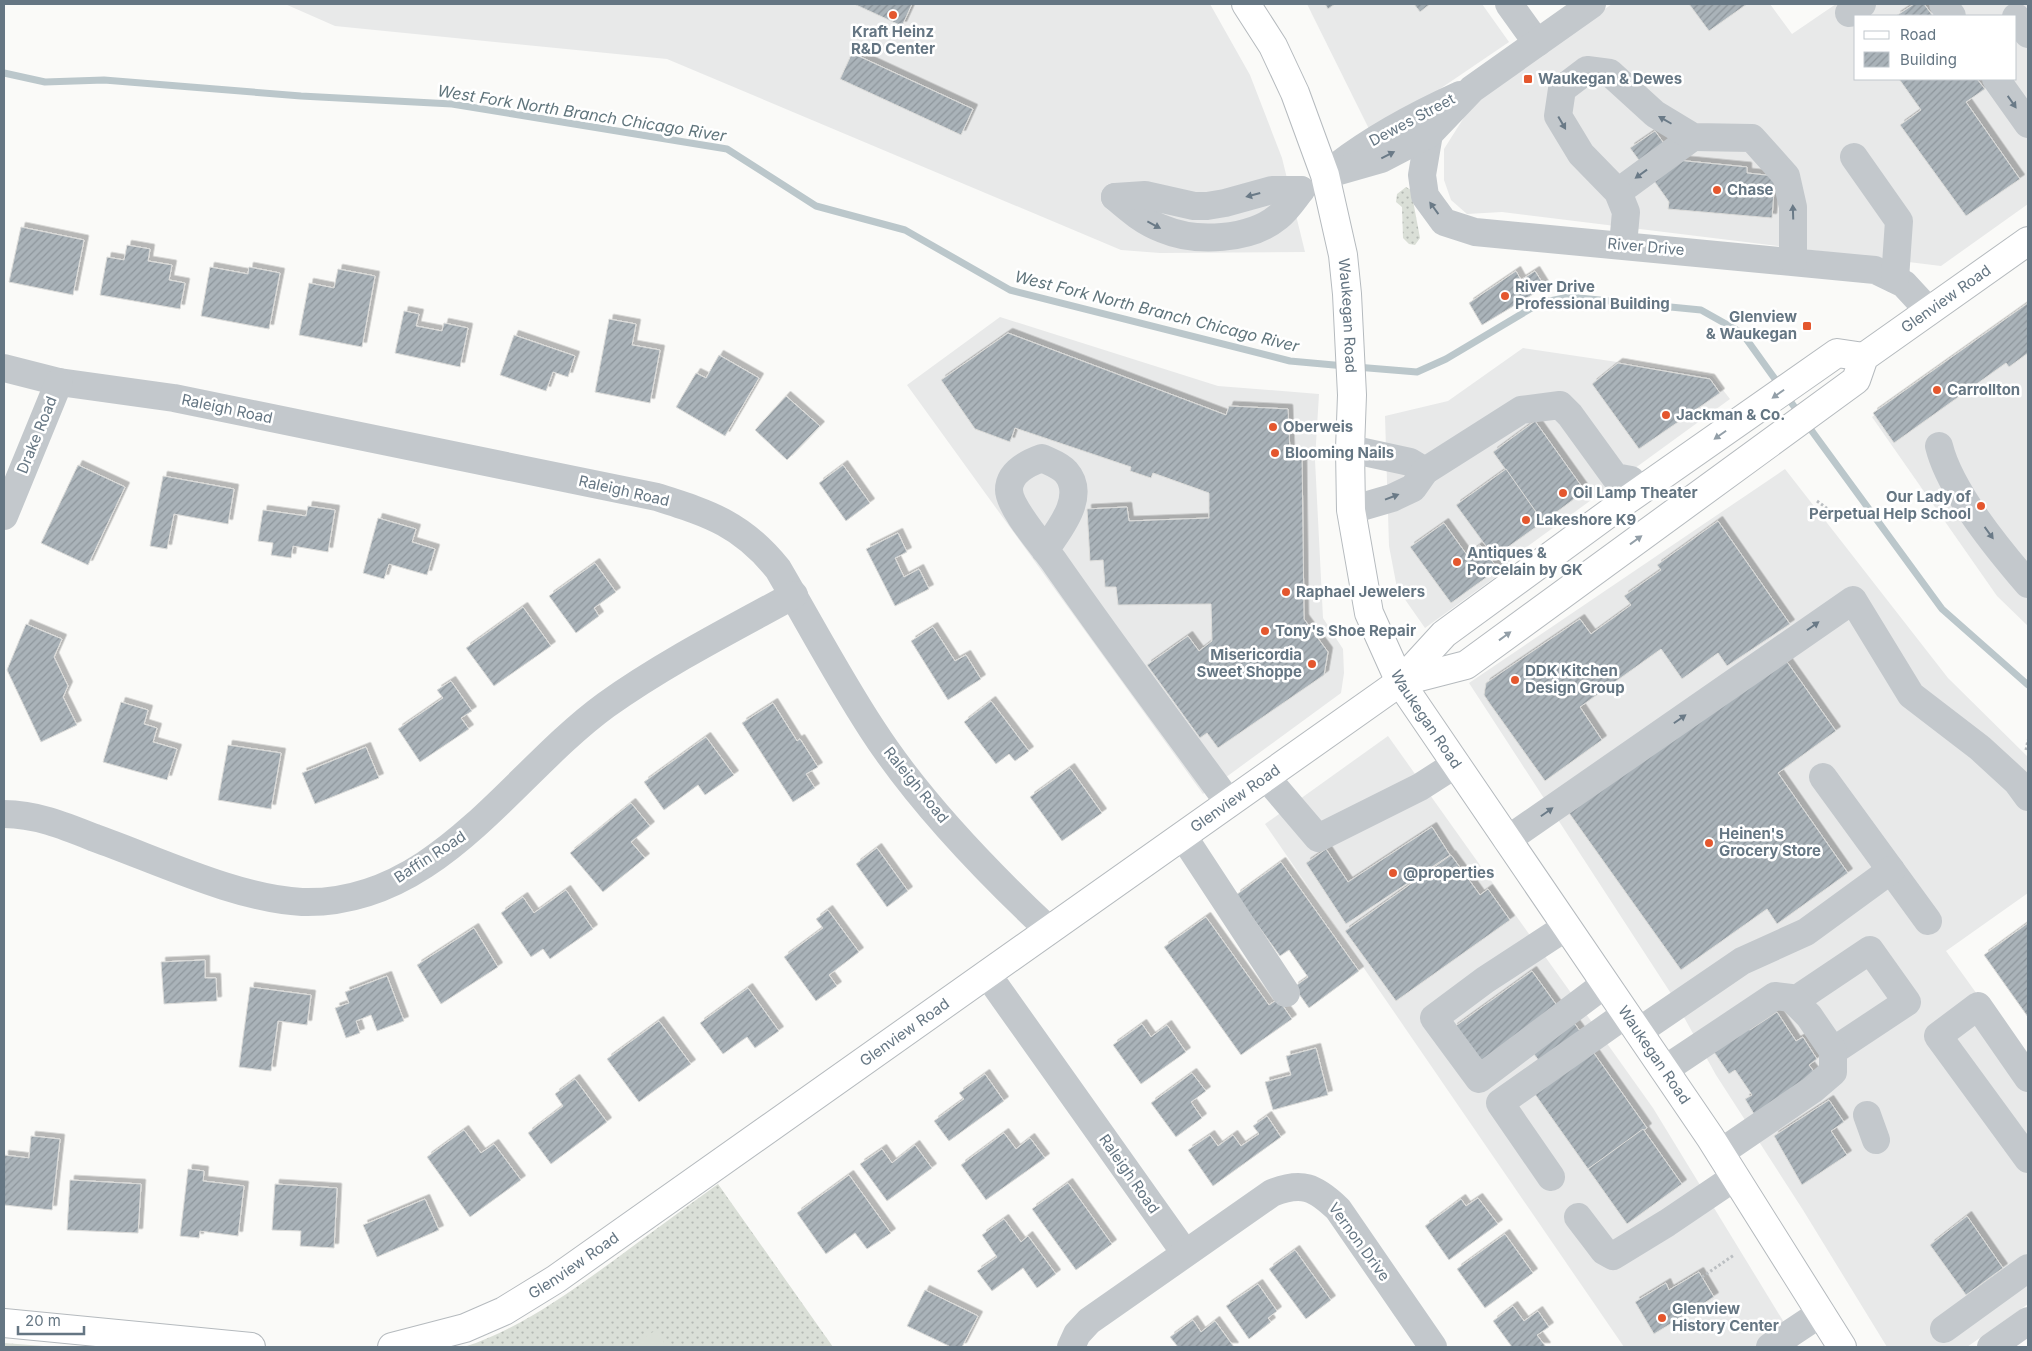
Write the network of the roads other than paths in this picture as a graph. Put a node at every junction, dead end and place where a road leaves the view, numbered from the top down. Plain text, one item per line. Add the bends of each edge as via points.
1 (1246, 4) edge
2 (1509, 4) edge
3 (1592, 4) edge
4 (1943, 4) edge
5 (2006, 4) edge
6 (1951, 15) edge
7 (2014, 15) edge
8 (2017, 18) edge
9 (2028, 34) edge
10 (1537, 43) junction
11 (1997, 80) edge
12 (1472, 89) junction
13 (2028, 124) edge
14 (1429, 134) junction
15 (1693, 137) junction
16 (1854, 157) dead end
17 (1325, 175) junction
18 (1618, 192) junction
19 (1194, 206) junction
20 (1191, 235) junction
21 (2028, 242) edge
22 (1623, 245) junction
23 (1793, 261) junction
24 (1895, 280) junction
25 (1929, 311) junction
26 (1864, 357) junction
27 (4, 368) edge
28 (59, 382) junction
29 (1939, 446) dead end
30 (1350, 449) junction
31 (1424, 470) junction
32 (1630, 498) junction
33 (1351, 510) junction
34 (4, 516) edge
35 (1045, 550) dead end
36 (2028, 584) edge
37 (794, 595) junction
38 (1400, 682) junction
39 (1456, 764) junction
40 (1266, 776) junction
41 (1823, 777) dead end
42 (2028, 796) edge
43 (1229, 803) junction
44 (4, 814) edge
45 (1182, 836) junction
46 (1507, 840) junction
47 (1891, 870) junction
48 (1928, 921) dead end
49 (1566, 927) junction
50 (1049, 930) junction
51 (987, 974) junction
52 (1605, 984) junction
53 (1286, 993) dead end
54 (1794, 1001) junction
55 (1632, 1023) junction
56 (1833, 1051) junction
57 (1664, 1070) junction
58 (2028, 1078) edge
59 (1867, 1115) dead end
60 (1876, 1140) dead end
61 (1720, 1153) junction
62 (2028, 1159) edge
63 (1551, 1177) dead end
64 (1736, 1177) junction
65 (1578, 1217) dead end
66 (1184, 1253) junction
67 (2028, 1268) edge
68 (1821, 1313) junction
69 (2028, 1321) edge
70 (4, 1324) edge
71 (1944, 1329) dead end
72 (251, 1347) edge
73 (392, 1347) edge
74 (1071, 1347) edge
75 (1433, 1347) edge
76 (1770, 1347) edge
77 (1842, 1347) edge
78 (1991, 1347) edge

1 - 17 main road, Waukegan Road via 1273,46 1295,93
2 - 10 street
3 - 10 street, Dewes Street
4 - 6 street
5 - 7 street
8 - 9 street
10 - 12 street, Dewes Street
11 -> 13 street
12 - 14 street, Dewes Street
12 - 17 street, Dewes Street via 1382,134
17 -> 14 street, Dewes Street via 1380,159
22 -> 14 street, River Drive via 1475,232 1444,222 1425,196 1422,175
15 -> 18 street
15 -> 18 street via 1655,114 1610,73 1587,70 1562,89 1558,116 1581,154
23 -> 15 street via 1793,207 1786,176 1752,138
16 - 24 street via 1899,221
17 - 30 main road, Waukegan Road via 1343,255 1351,346
18 - 22 street via 1626,212
19 - 20 street
19 -> 20 street via 1145,195 1115,197 1136,215 1164,230
20 -> 19 street via 1233,235 1258,228 1278,217 1301,190 1272,190 1225,204
21 - 25 main road, Glenview Road
22 - 23 street, River Drive
23 - 24 street, River Drive via 1875,270
24 - 25 street, River Drive via 1904,284
25 - 26 main road, Glenview Road
26 -> 32 main road, Glenview Road via 1837,354
38 -> 26 main road, Glenview Road via 1466,664 1856,380
27 - 28 street, Raleigh Road
28 - 34 street, Drake Road
28 - 37 street, Raleigh Road via 174,398 657,497 695,509 744,533 778,569
29 -> 36 street via 1964,499
30 - 31 street via 1410,462
30 - 33 main road, Waukegan Road
31 - 32 street via 1521,410 1560,405 1615,477 1613,492
33 -> 31 street via 1413,488
32 - 38 main road, Glenview Road via 1444,634
33 - 38 main road, Waukegan Road via 1369,613
35 - 43 street
37 - 44 street, Baffin Road via 653,673 563,740 487,817 453,844 420,867 384,886 355,896 301,902 262,897 43,818
37 - 50 street, Raleigh Road via 872,730 910,780 1000,884
38 - 39 main road, Waukegan Road
38 - 40 main road, Glenview Road
39 - 40 street via 1420,787 1318,838
39 - 46 main road, Waukegan Road
40 - 43 main road, Glenview Road
41 - 47 street
46 -> 42 street via 1853,600 1911,695 1980,748
43 - 45 main road, Glenview Road
45 - 50 main road, Glenview Road
45 - 53 street
46 - 49 main road, Waukegan Road
47 - 48 street
47 - 55 street via 1806,932 1742,961
49 - 52 main road, Waukegan Road
49 - 52 street via 1434,1018 1478,1079
50 - 51 main road, Glenview Road
51 - 66 street, Raleigh Road
51 - 73 main road, Glenview Road via 556,1279 504,1311 465,1328
52 - 55 main road, Waukegan Road
54 - 56 street via 1809,1016
54 - 56 street via 1870,950 1907,1002
54 - 57 street via 1775,996
55 - 57 main road, Waukegan Road
55 - 63 street via 1500,1103
56 - 61 street via 1833,1072
57 - 61 main road, Waukegan Road
58 - 62 street via 1978,1006 1938,1036
59 - 60 street
61 - 64 main road, Waukegan Road
64 - 65 street via 1613,1256 1604,1250
64 - 68 main road, Waukegan Road
66 - 74 street via 1089,1321
66 - 75 street, Vernon Drive via 1272,1193 1298,1186 1310,1188 1338,1209
67 - 71 street
68 - 76 street
68 - 77 main road, Waukegan Road
69 - 78 street
70 - 72 main road

